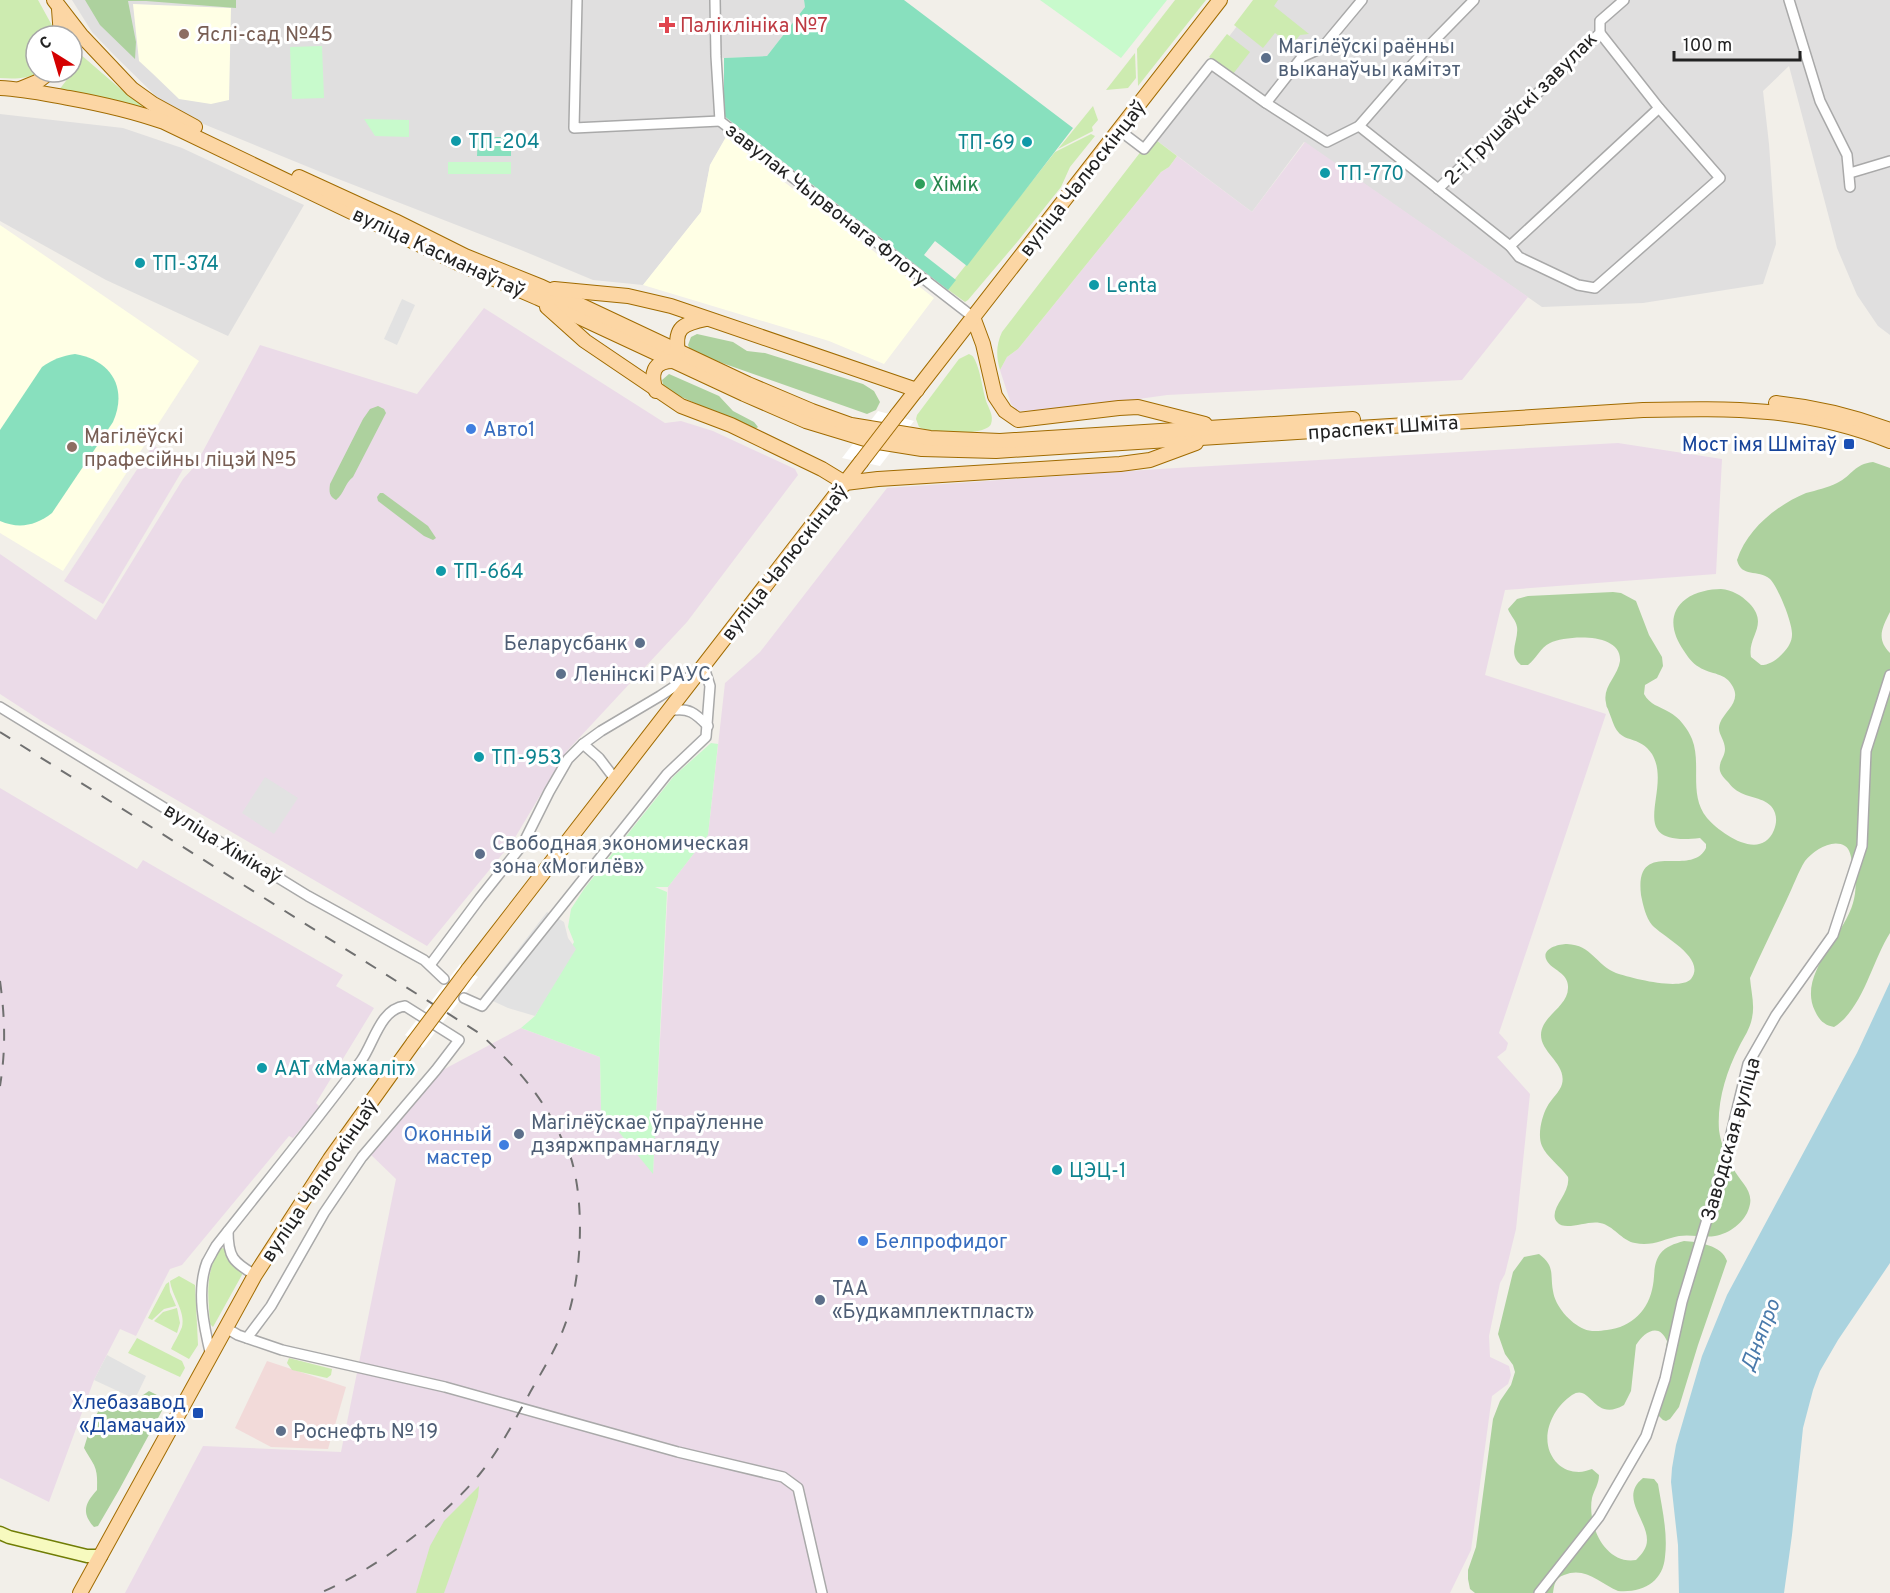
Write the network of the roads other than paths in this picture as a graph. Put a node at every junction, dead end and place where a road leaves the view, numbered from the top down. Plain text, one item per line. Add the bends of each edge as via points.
1 (577, 0) edge
2 (715, 0) edge
3 (1220, 0) edge
4 (1362, 0) edge
5 (1474, 0) edge
6 (1624, 0) edge
7 (1789, 0) edge
8 (56, 4) edge
9 (59, 24) edge
10 (1600, 33) junction
11 (32, 84) edge
12 (0, 88) edge
13 (20, 89) junction
14 (1266, 103) junction
15 (1659, 108) junction
16 (720, 121) junction
17 (1359, 126) junction
18 (1119, 130) junction
19 (1890, 160) edge
20 (1850, 173) junction
21 (1850, 188) dead end
22 (1438, 189) junction
23 (321, 191) junction
24 (1510, 246) junction
25 (540, 293) junction
26 (973, 317) junction
27 (708, 319) junction
28 (676, 357) junction
29 (917, 390) junction
30 (656, 391) junction
31 (1890, 430) edge
32 (1214, 432) junction
33 (876, 436) joint
34 (1890, 441) edge
35 (845, 483) junction
36 (704, 667) junction
37 (1890, 675) edge
38 (0, 707) edge
39 (669, 711) junction
40 (708, 726) junction
41 (584, 744) junction
42 (615, 779) junction
43 (430, 965) junction
44 (444, 979) dead end
45 (464, 998) dead end
46 (228, 1231) junction
47 (255, 1275) junction
48 (226, 1328) junction
49 (247, 1338) junction
50 (211, 1356) junction
51 (0, 1533) edge
52 (100, 1556) junction
53 (80, 1593) edge
54 (822, 1593) edge
55 (1539, 1593) edge

1 - 16 street via 574,128
2 - 16 street, завулак Чырвонага Флоту
3 - 18 main road, вуліца Чалюскінцаў
4 - 14 street via 1322,48 1302,57
5 - 17 street
6 - 10 street, 2-і Грушаўскі завулак via 1600,21
7 - 20 street via 1820,101 1847,155
8 - 9 main road
8 - 23 main road, вуліца Касманаўтаў via 132,89 153,104
10 - 15 street
10 - 22 street, 2-і Грушаўскі завулак
11 - 13 main road
12 - 13 main road, вуліца Касманаўтаў
13 - 23 main road, вуліца Касманаўтаў via 138,112
14 - 17 street via 1326,142
14 - 18 street via 1212,64 1144,150
15 - 24 street
15 - 24 street via 1720,178 1595,288 1578,285 1519,257
16 - 26 street, завулак Чырвонага Флоту
17 - 22 street
18 - 26 main road, вуліца Чалюскінцаў
19 - 20 street
20 - 21 street
22 - 24 street
23 - 25 main road, вуліца Касманаўтаў via 462,260
25 - 27 main road via 628,296
25 - 28 main road, вуліца Касманаўтаў
25 - 30 main road via 585,341
26 - 29 main road, вуліца Чалюскінцаў
26 - 32 main road via 995,396 1005,411 1018,420 1138,407
27 - 28 main road via 687,323 679,331
27 - 29 main road
28 - 30 main road via 656,368 652,375
28 - 33 main road, вуліца Касманаўтаў via 806,421
29 - 35 main road, вуліца Чалюскінцаў, bridge
30 - 35 main road via 681,406 731,424
31 - 32 main road, праспект Шміта via 1801,406 1722,400
32 - 33 main road, праспект Шміта via 996,451 922,448
32 - 34 main road, праспект Шміта via 1715,409 1823,419
32 - 35 main road via 1150,460
35 - 36 main road, вуліца Чалюскінцаў
36 - 39 main road, вуліца Чалюскінцаў
36 - 40 street via 710,686
36 - 41 street
37 - 55 street, Заводская вуліца via 1866,751 1862,846 1833,935 1776,1015 1748,1064 1724,1163 1646,1436 1599,1517
38 - 43 street, вуліца Хімікаў via 308,896
39 - 40 street via 688,710
39 - 42 main road, вуліца Чалюскінцаў
40 - 45 street via 706,738 667,774 482,1006
41 - 42 street
41 - 43 street via 568,759 523,844
42 - 47 main road, вуліца Чалюскінцаў, bridge via 414,1042 330,1159
43 - 44 street, вуліца Хімікаў
46 - 47 street via 231,1256
46 - 49 street via 364,1057 383,1021 397,1007 405,1006 459,1040 362,1157 324,1213 271,1306
46 - 50 street via 207,1264 202,1285 203,1319
47 - 48 main road, вуліца Чалюскінцаў
48 - 49 street
48 - 50 main road, вуліца Чалюскінцаў
49 - 54 street via 783,1477 798,1488
50 - 52 main road, вуліца Чалюскінцаў
51 - 52 main road
52 - 53 main road, вуліца Чалюскінцаў

